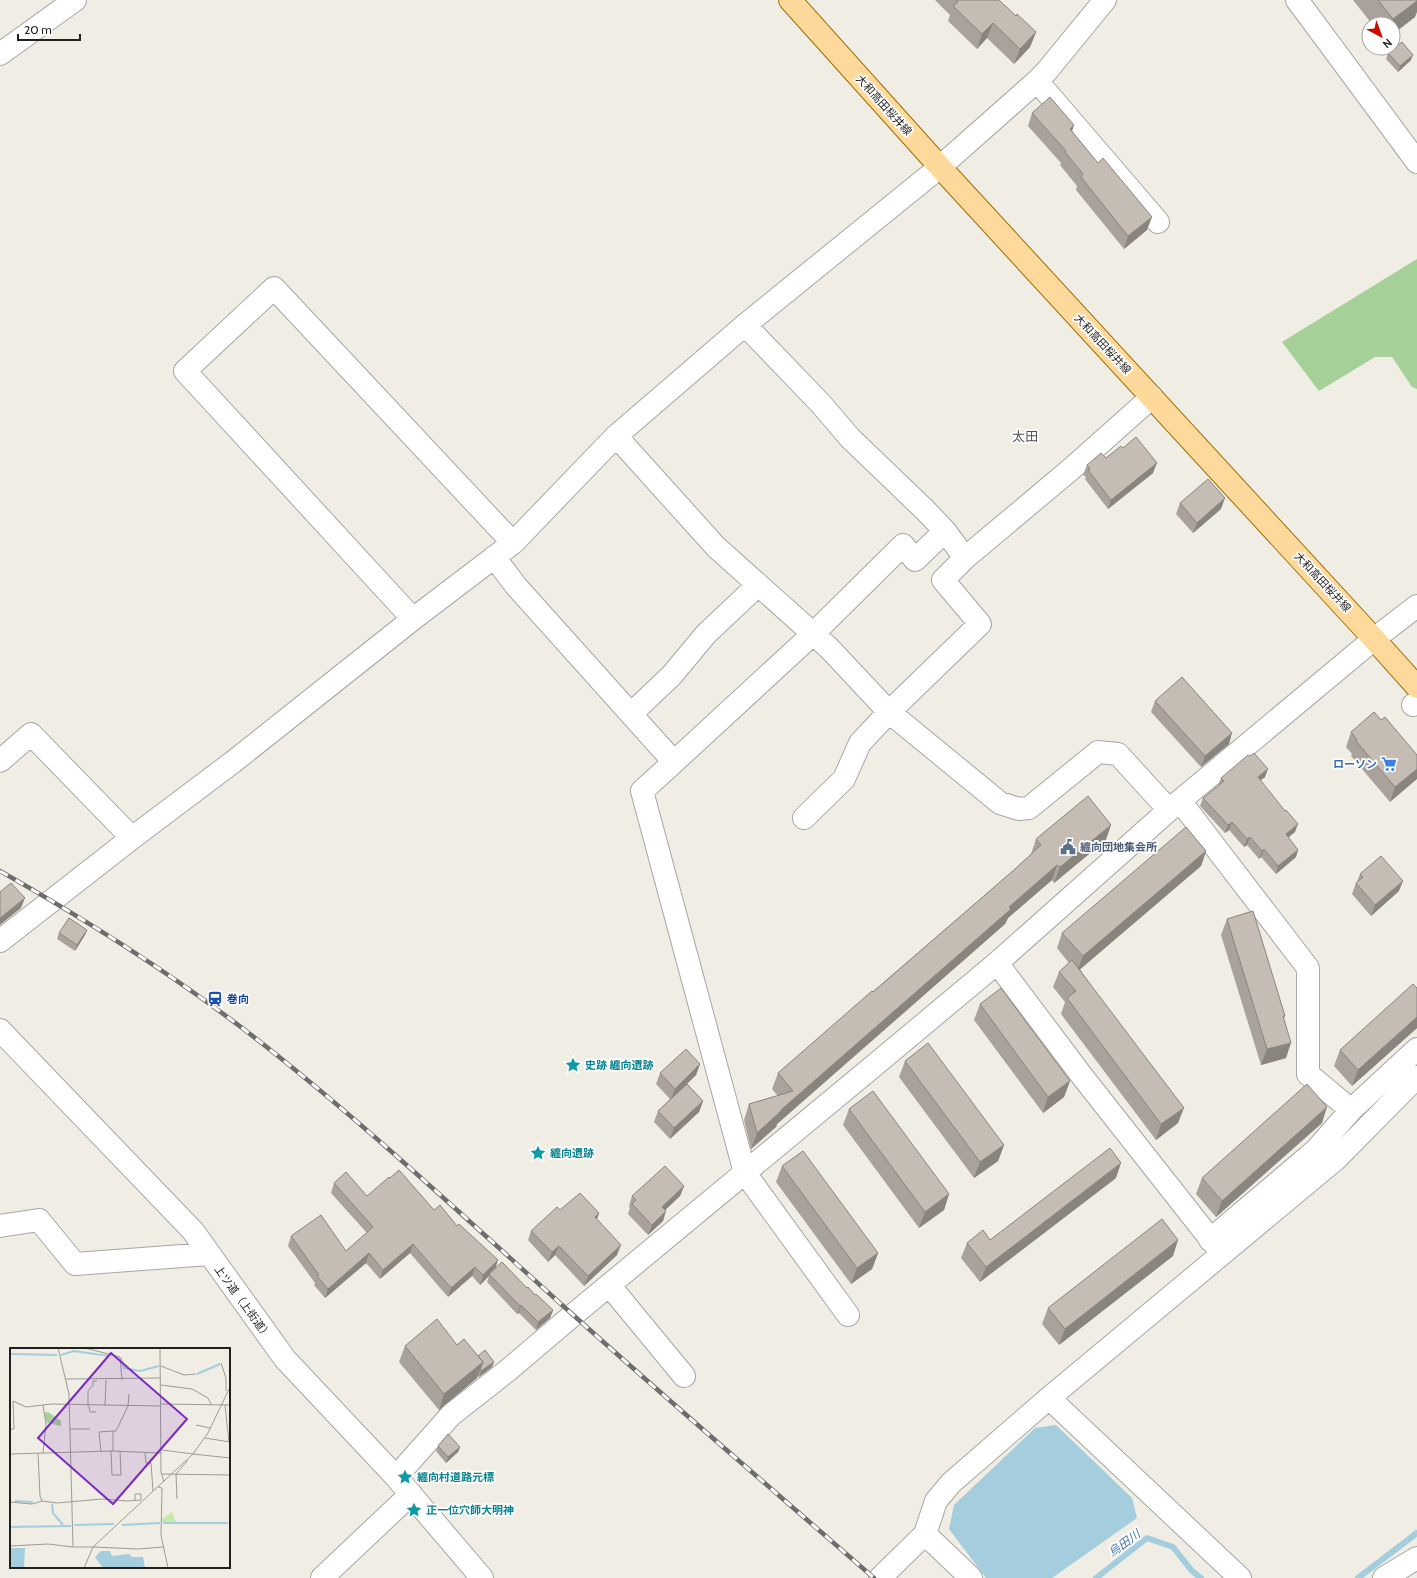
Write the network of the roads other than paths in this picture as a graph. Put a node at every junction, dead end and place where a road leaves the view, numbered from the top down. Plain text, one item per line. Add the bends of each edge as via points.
1 (75, 0) edge
2 (790, 0) edge
3 (1105, 0) edge
4 (1297, 0) edge
5 (0, 54) edge
6 (1037, 81) junction
7 (1417, 162) edge
8 (940, 167) junction
9 (1158, 222) dead end
10 (745, 325) junction
11 (1152, 397) junction
12 (616, 436) junction
13 (945, 531) junction
14 (513, 543) junction
15 (494, 557) junction
16 (965, 558) junction
17 (758, 585) junction
18 (1417, 606) edge
19 (413, 619) junction
20 (814, 633) junction
21 (1374, 638) junction
22 (1416, 698) edge
23 (888, 712) junction
24 (631, 714) junction
25 (0, 760) edge
26 (674, 762) junction
27 (1175, 806) junction
28 (804, 818) dead end
29 (132, 838) junction
30 (0, 941) edge
31 (997, 963) junction
32 (0, 1030) edge
33 (1417, 1050) edge
34 (1417, 1077) edge
35 (1351, 1110) junction
36 (745, 1173) junction
37 (0, 1226) edge
38 (1216, 1247) junction
39 (209, 1254) junction
40 (609, 1285) junction
41 (848, 1315) dead end
42 (684, 1376) dead end
43 (1049, 1398) junction
44 (396, 1477) junction
45 (412, 1494) junction
46 (925, 1534) junction
47 (1417, 1558) edge
48 (322, 1578) edge
49 (482, 1578) edge
50 (880, 1578) edge
51 (971, 1578) edge
52 (1240, 1578) edge
53 (1384, 1578) edge

1 - 5 street
2 - 8 main road, 大和高田桜井線
3 - 6 street
4 - 7 street
6 - 8 street
6 - 9 street
8 - 10 street
8 - 11 main road, 大和高田桜井線
10 - 12 street
10 - 13 street via 850,438
11 - 16 street
11 - 21 main road, 大和高田桜井線
12 - 14 street
12 - 17 street via 716,547
13 - 16 street
13 - 20 street via 915,560 903,545
14 - 15 street
14 - 19 street via 274,288 185,371
15 - 19 street
15 - 24 street via 516,586
16 - 23 street via 943,580 980,624
17 - 20 street
17 - 24 street via 706,634 672,676
18 - 21 street
19 - 29 street via 233,762
20 - 23 street
20 - 26 street
21 - 22 main road, 大和高田桜井線
21 - 27 street via 1335,679
23 - 27 street via 1000,803 1019,809 1029,808 1098,752 1118,754
23 - 28 street via 860,743 844,778
24 - 26 street
25 - 29 street via 31,734
26 - 36 street via 642,791
27 - 31 street
27 - 35 street via 1308,968 1308,1074
29 - 30 street
31 - 36 street
31 - 38 street
32 - 39 street, 上ツ道（上街道） via 193,1232
33 - 35 street
34 - 38 street via 1336,1159
35 - 38 street via 1316,1150
36 - 40 street
36 - 41 street
37 - 39 street via 39,1220 75,1264
38 - 43 street
39 - 44 street, 上ツ道（上街道） via 284,1359
40 - 42 street
40 - 44 street via 507,1372 451,1415
43 - 46 street via 951,1483 936,1501
43 - 52 street
44 - 45 street, 上ツ道（上街道）
45 - 48 street
45 - 49 street, 上ツ道（上街道）
46 - 50 street
46 - 51 street
47 - 53 street

